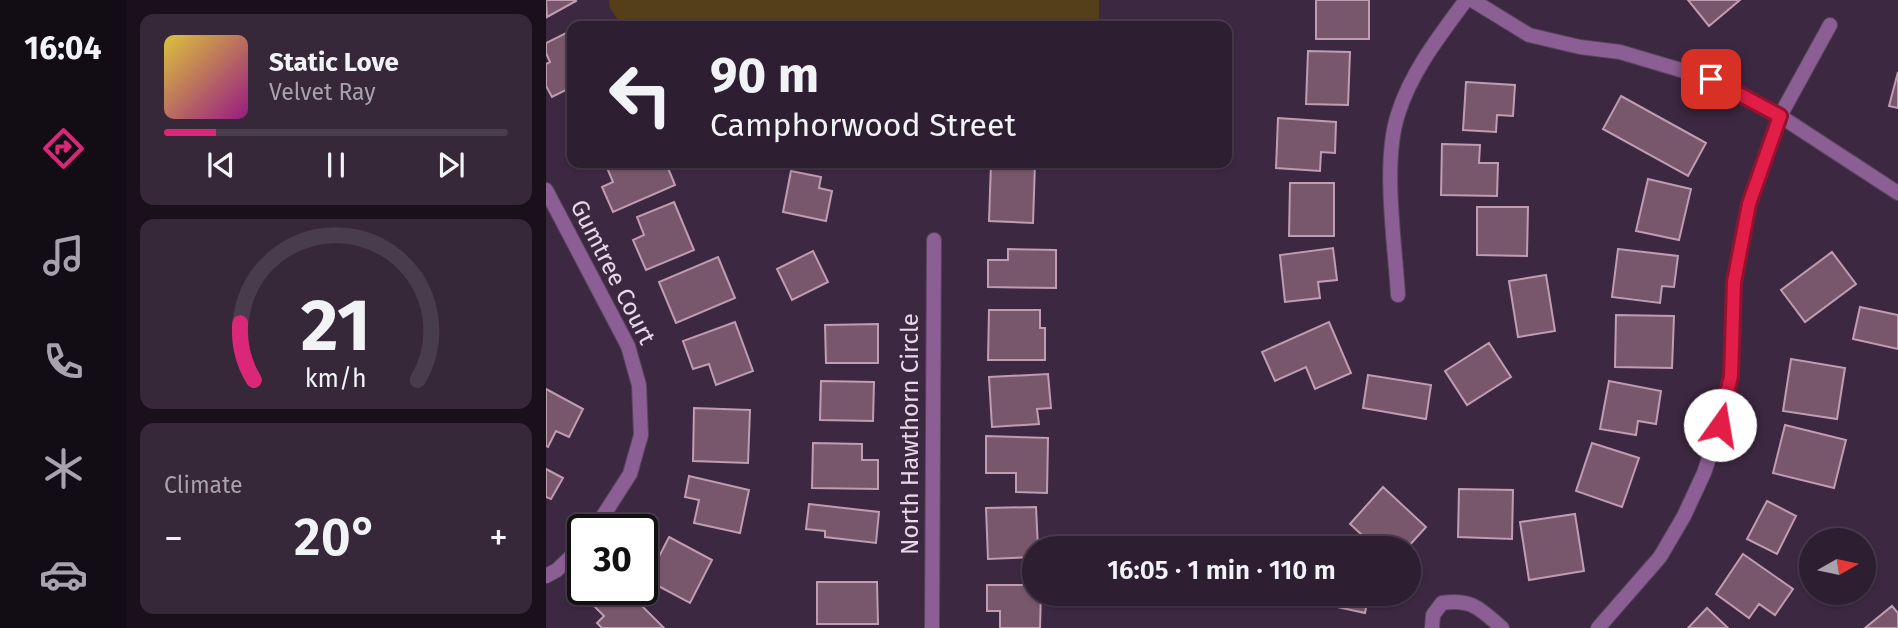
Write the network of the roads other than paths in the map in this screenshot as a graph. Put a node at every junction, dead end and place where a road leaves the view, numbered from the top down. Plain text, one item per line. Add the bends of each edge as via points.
1 (1466, 0) edge
2 (1472, 0) edge
3 (1830, 25) dead end
4 (1780, 116) junction
5 (546, 190) edge
6 (1898, 193) edge
7 (934, 240) dead end
8 (1398, 295) dead end
9 (604, 514) edge
10 (567, 560) edge
11 (546, 576) edge
12 (932, 628) edge
13 (1432, 628) edge
14 (1502, 628) edge
15 (1598, 628) edge

1 - 8 street via 1426,55 1398,114 1390,159
2 - 4 street via 1529,35 1665,64 1711,79
3 - 4 street
4 - 6 street
4 - 15 street via 1749,204 1734,282 1731,376 1704,473 1660,557
5 - 9 street, Gumtree Court via 628,346 639,385 642,435 630,474
7 - 12 street, North Hawthorn Circle
10 - 11 street
13 - 14 street via 1433,615 1443,603 1458,600 1474,604

